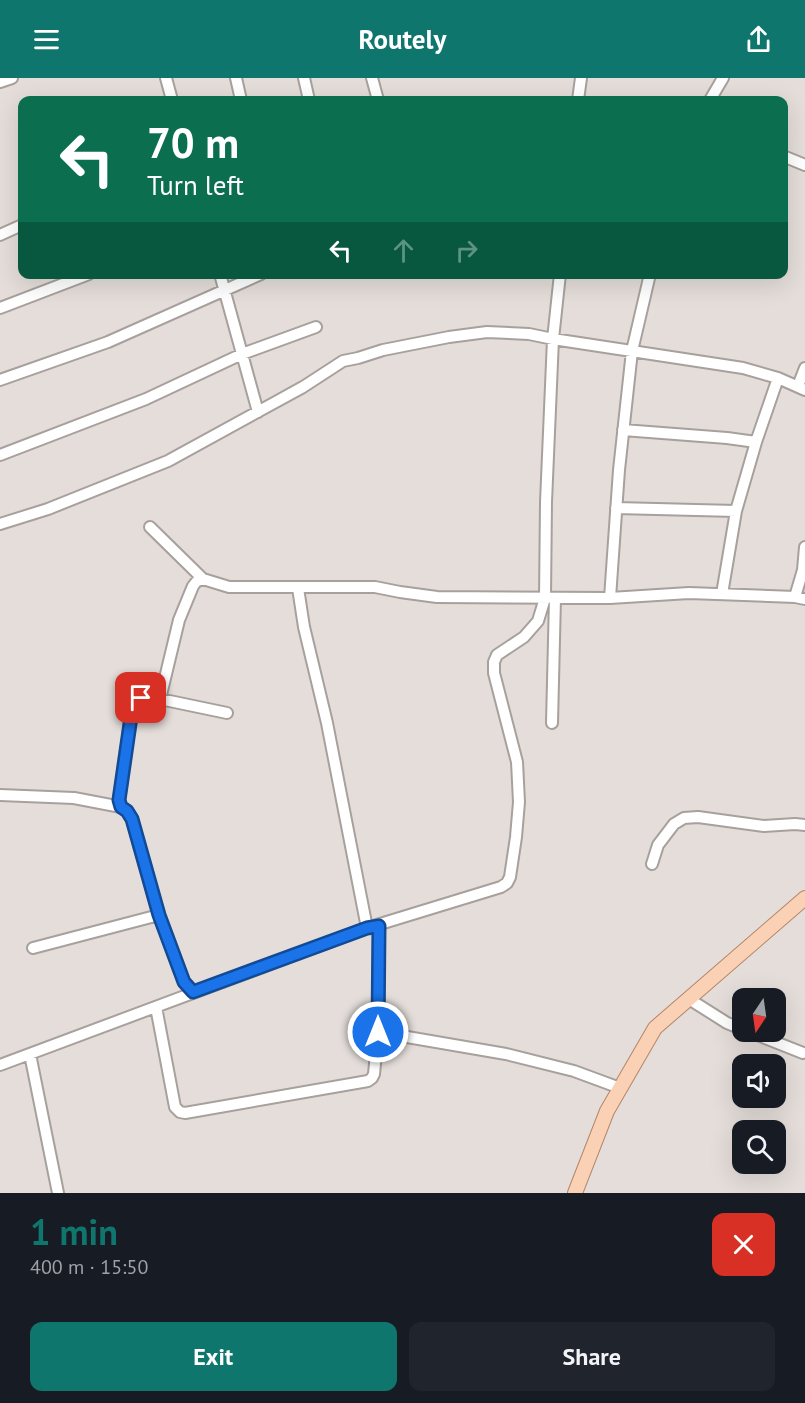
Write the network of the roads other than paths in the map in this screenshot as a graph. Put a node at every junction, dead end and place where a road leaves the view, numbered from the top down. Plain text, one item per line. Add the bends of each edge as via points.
1 (12, 78) edge
2 (166, 78) edge
3 (236, 78) edge
4 (304, 78) edge
5 (372, 78) edge
6 (581, 78) edge
7 (723, 78) edge
8 (0, 82) edge
9 (171, 96) edge
10 (240, 96) edge
11 (308, 96) edge
12 (377, 96) edge
13 (579, 96) edge
14 (712, 96) edge
15 (788, 158) edge
16 (805, 165) edge
17 (18, 227) edge
18 (0, 235) edge
19 (76, 279) edge
20 (222, 279) edge
21 (250, 279) edge
22 (560, 279) edge
23 (649, 279) edge
24 (224, 291) junction
25 (0, 308) edge
26 (316, 327) dead end
27 (554, 339) junction
28 (632, 351) junction
29 (242, 354) junction
30 (805, 368) edge
31 (778, 378) junction
32 (0, 380) edge
33 (802, 388) edge
34 (258, 412) junction
35 (623, 430) junction
36 (756, 442) junction
37 (0, 455) edge
38 (616, 508) junction
39 (736, 511) junction
40 (0, 524) edge
41 (150, 527) dead end
42 (805, 547) edge
43 (203, 579) junction
44 (298, 588) junction
45 (722, 594) junction
46 (550, 598) junction
47 (610, 598) junction
48 (800, 598) edge
49 (160, 699) junction
50 (227, 713) dead end
51 (552, 723) dead end
52 (0, 795) edge
53 (121, 807) junction
54 (805, 825) edge
55 (652, 864) dead end
56 (805, 898) edge
57 (159, 915) junction
58 (379, 926) junction
59 (367, 928) junction
60 (33, 948) dead end
61 (193, 992) junction
62 (689, 999) junction
63 (156, 1007) junction
64 (732, 1025) edge
65 (378, 1032) junction
66 (775, 1042) edge
67 (803, 1053) dead end
68 (30, 1054) junction
69 (0, 1065) edge
70 (620, 1088) junction
71 (58, 1193) edge
72 (574, 1193) edge

1 - 8 street
2 - 9 street
3 - 10 street
4 - 11 street
5 - 12 street
6 - 13 street
7 - 14 street
15 - 16 street
17 - 18 street
19 - 25 street
20 - 24 street
21 - 24 street
22 - 27 street
23 - 28 street
24 - 29 street
24 - 32 street via 108,342
26 - 29 street
27 - 28 street
27 - 34 street via 487,332 382,350 343,361
27 - 46 street via 546,502
28 - 31 street via 743,368
28 - 35 street
29 - 34 street
29 - 37 street via 146,399
30 - 33 street
31 - 33 street
31 - 36 street
34 - 40 street via 168,460 48,509
35 - 36 street
35 - 38 street
36 - 39 street
38 - 39 street
38 - 47 street
39 - 45 street
41 - 43 street
42 - 48 street
43 - 44 street via 229,587
43 - 49 street via 193,586 179,620
44 - 46 street via 375,587 437,597
44 - 59 street
45 - 47 street
45 - 48 street
46 - 47 street
46 - 51 street
46 - 58 street via 538,621 524,637 497,655 494,662 517,762 519,802 507,883
49 - 50 street
49 - 53 street via 141,698 133,703
52 - 53 street via 74,798
53 - 57 street via 132,819
54 - 55 street via 764,826 684,818 674,824 658,845
56 - 62 main road
57 - 60 street
57 - 61 street via 184,982
58 - 59 street
58 - 65 street
59 - 61 street
61 - 63 street
62 - 64 street
62 - 70 main road via 655,1028
63 - 65 street via 175,1107 185,1113 368,1082 374,1074
63 - 68 street
65 - 70 street via 506,1054 574,1071
66 - 67 street
68 - 69 street
68 - 71 street
70 - 72 main road

